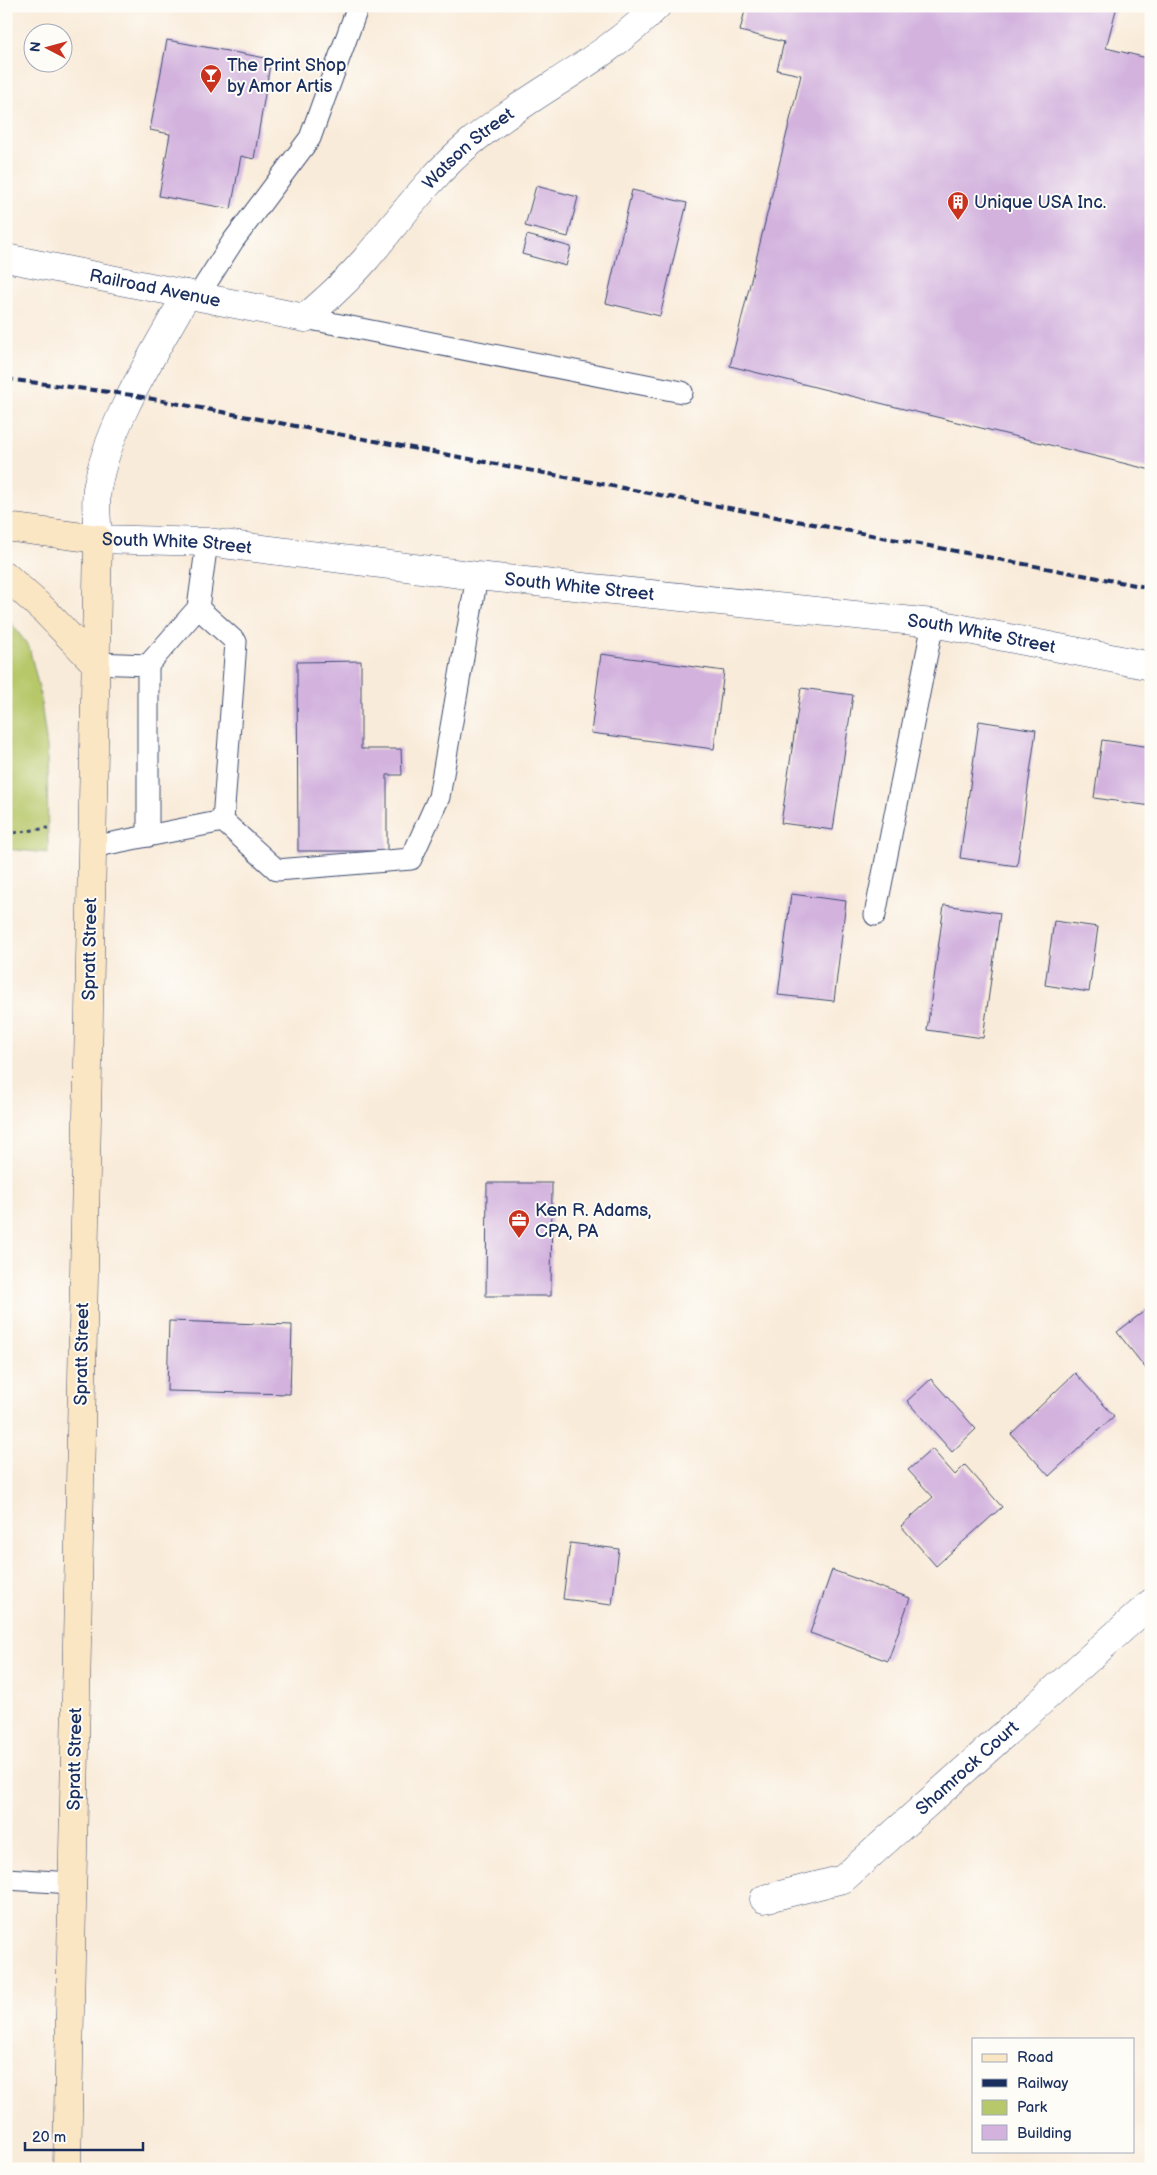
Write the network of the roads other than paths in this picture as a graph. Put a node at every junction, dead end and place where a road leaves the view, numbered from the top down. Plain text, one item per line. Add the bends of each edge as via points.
1 (358, 6) edge
2 (657, 6) edge
3 (6, 258) edge
4 (192, 295) junction
5 (305, 318) junction
6 (682, 392) dead end
7 (6, 527) edge
8 (98, 539) junction
9 (207, 542) junction
10 (6, 576) edge
11 (477, 576) junction
12 (198, 608) junction
13 (933, 623) junction
14 (95, 663) junction
15 (148, 665) junction
16 (1151, 666) edge
17 (223, 821) junction
18 (148, 836) junction
19 (92, 847) junction
20 (875, 915) dead end
21 (1151, 1603) edge
22 (6, 1879) edge
23 (72, 1883) junction
24 (764, 1900) dead end
25 (67, 2169) edge

1 - 4 lane via 310,138
2 - 5 street, Watson Street via 594,59 509,113 470,143 417,196 364,261
3 - 4 street, Railroad Avenue
4 - 5 street, Railroad Avenue
4 - 8 street via 132,395 114,433 97,490
5 - 6 lane
7 - 8 main road, South White Street
8 - 9 street, South White Street
8 - 14 main road, Spratt Street
9 - 11 street, South White Street
9 - 12 lane
10 - 14 main road
11 - 13 street, South White Street
11 - 17 lane via 439,797 411,859 277,870
12 - 15 lane
12 - 17 lane via 236,642
13 - 16 street, South White Street
13 - 20 lane
14 - 15 lane
14 - 19 main road, Spratt Street
15 - 18 lane
17 - 18 lane
18 - 19 lane
19 - 23 main road, Spratt Street
21 - 24 street, Shamrock Court via 842,1879
22 - 23 lane
23 - 25 main road, Spratt Street

